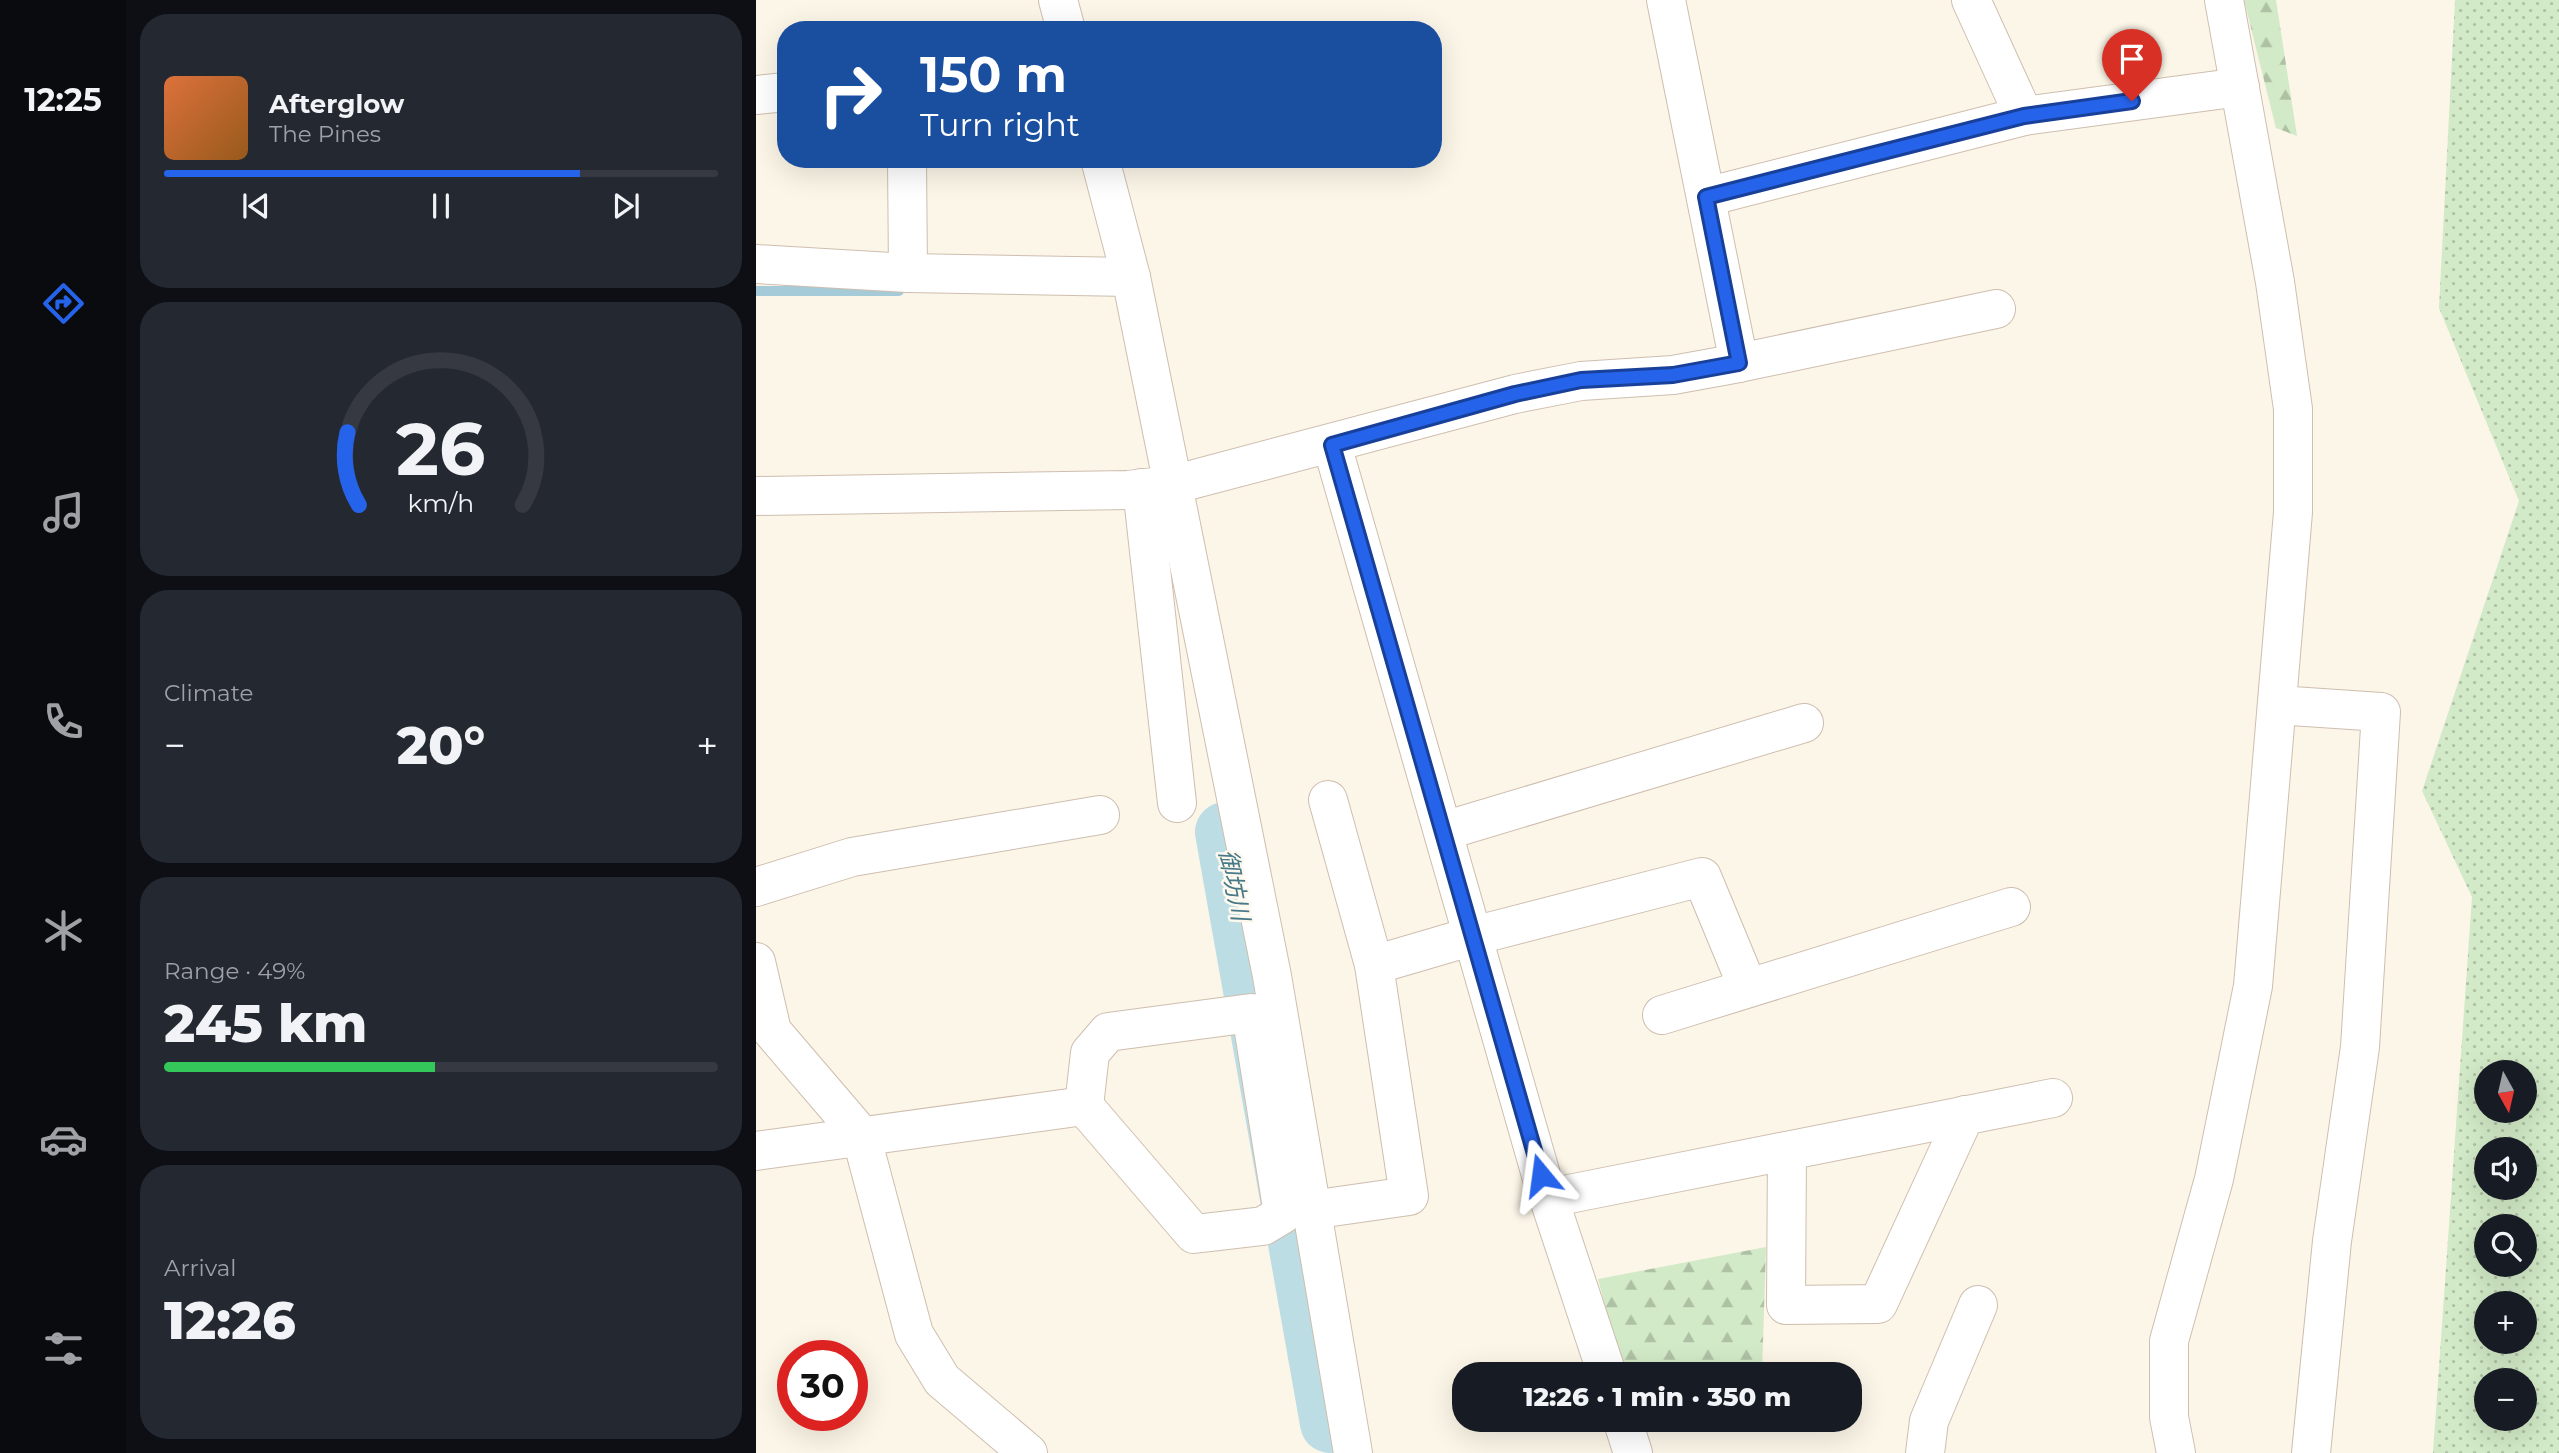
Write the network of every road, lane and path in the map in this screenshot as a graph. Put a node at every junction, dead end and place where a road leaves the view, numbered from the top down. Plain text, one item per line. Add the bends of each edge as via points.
1 (1058, 0) edge
2 (1666, 0) edge
3 (1971, 0) edge
4 (2224, 0) edge
5 (1064, 21) edge
6 (2240, 87) junction
7 (777, 93) edge
8 (756, 95) edge
9 (2024, 116) junction
10 (906, 168) edge
11 (1102, 168) edge
12 (1706, 197) junction
13 (756, 264) edge
14 (908, 273) junction
15 (1131, 276) junction
16 (1996, 309) dead end
17 (1739, 363) junction
18 (1332, 445) junction
19 (1157, 486) junction
20 (756, 496) edge
21 (2277, 705) junction
22 (1804, 723) dead end
23 (1328, 800) dead end
24 (1177, 803) dead end
25 (1100, 816) dead end
26 (1444, 831) junction
27 (756, 887) edge
28 (2011, 907) dead end
29 (1473, 936) junction
30 (756, 962) edge
31 (1374, 965) junction
32 (1748, 988) junction
33 (1662, 1016) dead end
34 (2053, 1098) dead end
35 (1084, 1106) junction
36 (1965, 1115) junction
37 (861, 1135) junction
38 (756, 1151) edge
39 (1787, 1151) junction
40 (1549, 1198) junction
41 (1311, 1210) junction
42 (1978, 1305) dead end
43 (1603, 1362) edge
44 (1626, 1432) edge
45 (1028, 1453) edge
46 (1353, 1453) edge
47 (1633, 1453) edge
48 (1925, 1453) edge
49 (2176, 1453) edge
50 (2311, 1453) edge

1 - 5 street
2 - 12 street
3 - 9 street
4 - 6 street
6 - 9 street
6 - 21 street via 2293,409 2293,512
7 - 8 street
9 - 12 street
10 - 14 street
11 - 15 street
12 - 17 street
13 - 14 street
14 - 15 street
15 - 19 street
16 - 17 street
17 - 18 street via 1673,375 1581,380
18 - 19 street
18 - 26 street
19 - 20 street
19 - 24 street
19 - 41 street via 1272,976
21 - 49 street via 2253,986 2214,1179 2169,1341 2169,1417
21 - 50 street via 2381,712 2360,1047 2332,1241
22 - 26 street
23 - 31 street
25 - 27 street via 852,857
26 - 29 street
28 - 32 street
29 - 31 street
29 - 32 street via 1702,877
29 - 40 street
30 - 37 street via 772,1031
31 - 41 street via 1409,1196
32 - 33 street
34 - 36 street
35 - 35 street via 1090,1053 1108,1032 1251,1013 1283,1214 1263,1226 1194,1234
35 - 37 street
36 - 39 street
36 - 39 street via 1878,1304 1786,1305
37 - 38 street
37 - 45 street via 914,1334 942,1380
39 - 40 street
40 - 43 street
41 - 46 street
42 - 48 street via 1929,1421
44 - 47 street

